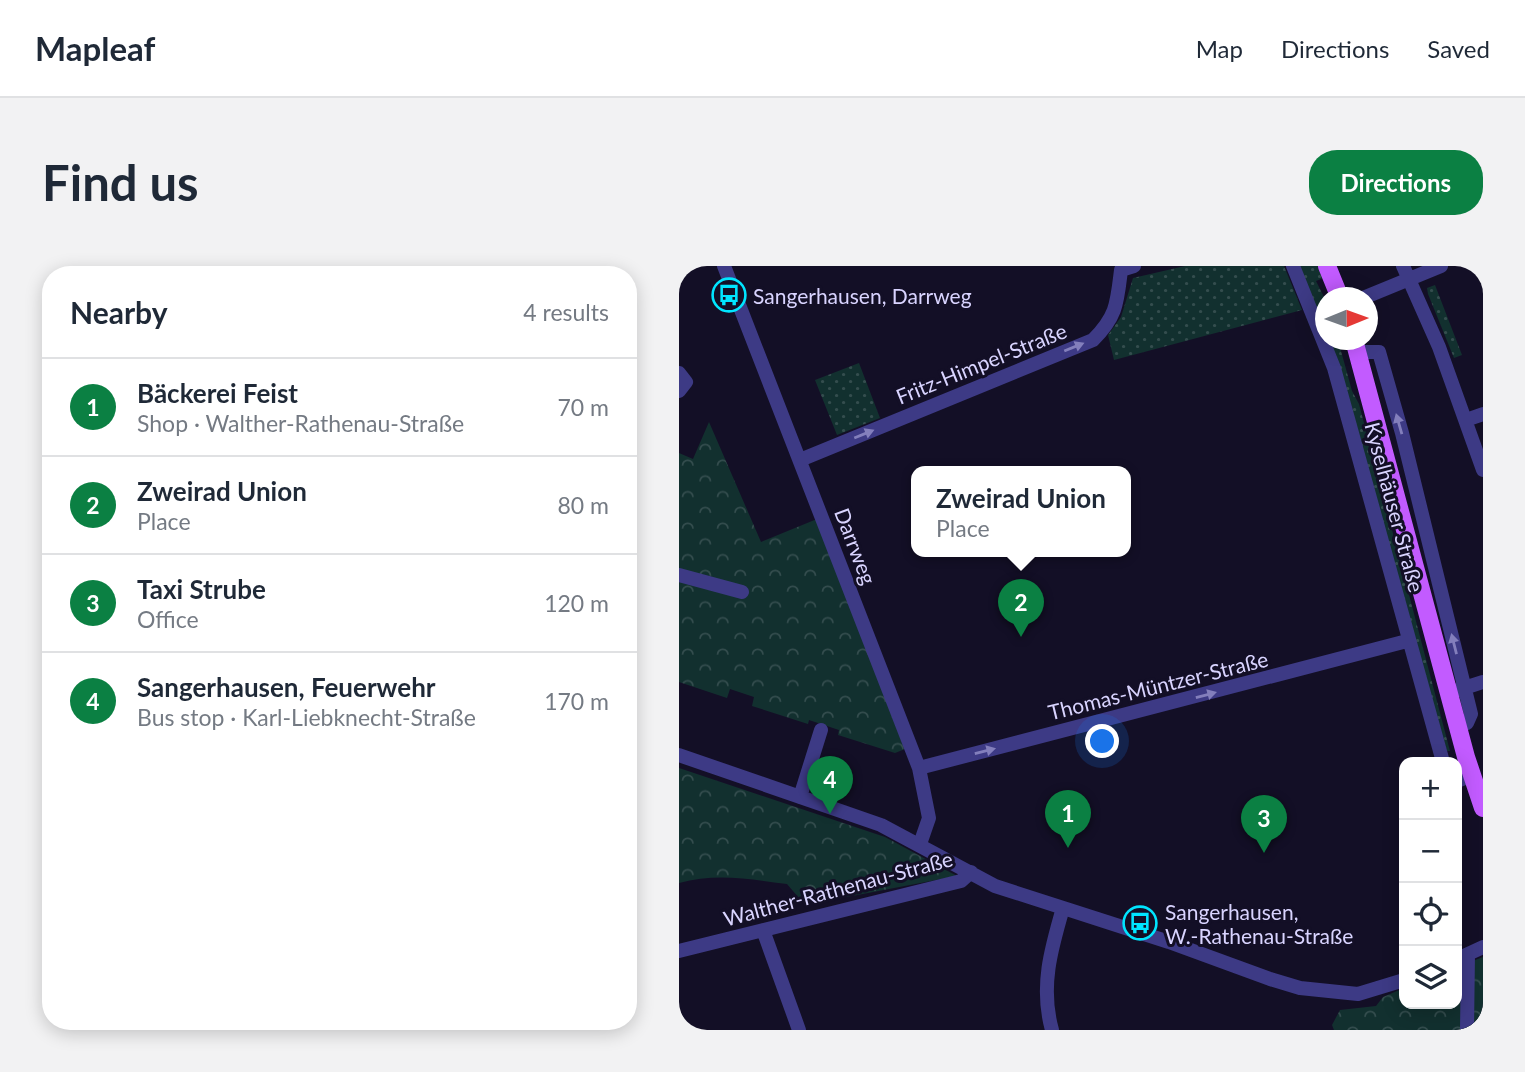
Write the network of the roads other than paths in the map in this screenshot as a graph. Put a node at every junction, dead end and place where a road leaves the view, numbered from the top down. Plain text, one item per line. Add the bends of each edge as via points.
1 (724, 266) edge
2 (1293, 266) edge
3 (1327, 266) edge
4 (1441, 266) edge
5 (1128, 268) edge
6 (1407, 272) edge
7 (1336, 287) edge
8 (1378, 289) edge
9 (1357, 350) edge
10 (679, 373) edge
11 (679, 391) edge
12 (1483, 414) edge
13 (1466, 420) junction
14 (800, 460) junction
15 (1483, 470) edge
16 (679, 575) edge
17 (742, 592) dead end
18 (1407, 641) junction
19 (1483, 682) edge
20 (1457, 691) junction
21 (821, 730) dead end
22 (679, 755) edge
23 (1442, 757) edge
24 (919, 768) junction
25 (1464, 778) edge
26 (800, 797) junction
27 (1483, 808) edge
28 (921, 844) junction
29 (971, 872) junction
30 (1063, 908) junction
31 (763, 930) junction
32 (1483, 947) edge
33 (679, 951) edge
34 (1462, 956) edge
35 (1399, 981) edge
36 (799, 1030) edge
37 (1052, 1030) edge
38 (1467, 1030) edge

1 - 14 street, Darrweg
2 - 18 street, Kyselhäuser Straße via 1334,368
3 - 7 main road
4 - 6 street
14 -> 5 street, Fritz-Himpel-Straße via 1093,340 1110,323
6 - 8 street
6 - 13 street
9 - 20 main road, Kyselhäuser Straße
10 - 11 street via 686,382
12 - 13 street
13 - 15 street
14 - 24 street, Darrweg
16 - 17 street
18 - 23 street, Kyselhäuser Straße
24 -> 18 street, Thomas-Müntzer-Straße
19 - 20 street
20 - 25 main road, Kyselhäuser Straße
21 - 26 street
22 - 26 street
24 - 28 street, Darrweg via 929,818
25 - 27 main road, Kyselhäuser Straße
26 - 28 street via 866,818
28 - 29 street
29 - 30 street, Walther-Rathenau-Straße via 995,886
29 - 31 street, Walther-Rathenau-Straße via 957,882
30 - 35 street, Walther-Rathenau-Straße via 1300,988 1357,994
30 - 37 street via 1047,973
31 - 33 street, Walther-Rathenau-Straße
31 - 36 street
32 - 34 street
34 - 38 street

